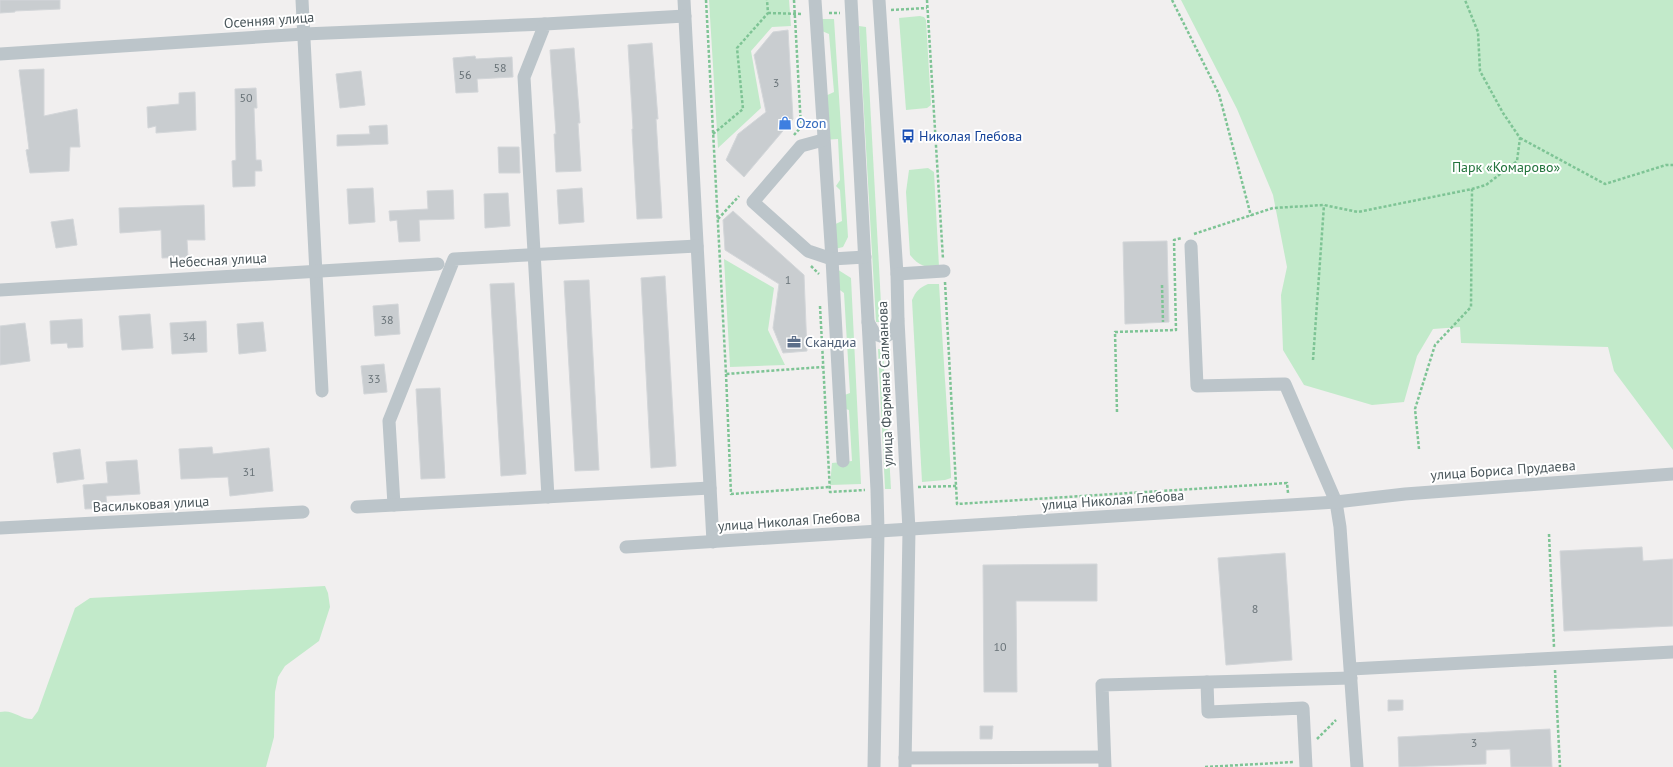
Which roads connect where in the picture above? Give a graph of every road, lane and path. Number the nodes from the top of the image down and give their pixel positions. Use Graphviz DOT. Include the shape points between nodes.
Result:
graph roads {
  1 [pos="302,0"];
  2 [pos="684,0"];
  3 [pos="706,0"];
  4 [pos="767,0"];
  5 [pos="815,0"];
  6 [pos="851,0"];
  7 [pos="879,0"];
  8 [pos="927,0"];
  9 [pos="1172,0"];
  10 [pos="1465,0"];
  11 [pos="927,8"];
  12 [pos="890,10"];
  13 [pos="768,13"];
  14 [pos="805,14"];
  15 [pos="685,16"];
  16 [pos="543,24"];
  17 [pos="304,34"];
  18 [pos="0,54"];
  19 [pos="713,134"];
  20 [pos="1520,138"];
  21 [pos="823,140"];
  22 [pos="1673,165"];
  23 [pos="1472,189"];
  24 [pos="739,196"];
  25 [pos="1324,205"];
  26 [pos="1251,216"];
  27 [pos="718,219"];
  28 [pos="697,246"];
  29 [pos="1191,246"];
  30 [pos="535,255"];
  31 [pos="866,257"];
  32 [pos="832,260"];
  33 [pos="438,264"];
  34 [pos="316,271"];
  35 [pos="944,271"];
  36 [pos="819,274"];
  37 [pos="897,274"];
  38 [pos="819,281"];
  39 [pos="1162,285"];
  40 [pos="0,290"];
  41 [pos="820,301"];
  42 [pos="898,320"];
  43 [pos="868,322"];
  44 [pos="1164,322"];
  45 [pos="1313,360"];
  46 [pos="822,367"];
  47 [pos="726,374"];
  48 [pos="322,391"];
  49 [pos="1117,412"];
  50 [pos="1419,449"];
  51 [pos="842,461"];
  52 [pos="1673,474"];
  53 [pos="956,486"];
  54 [pos="830,487"];
  55 [pos="710,488"];
  56 [pos="912,488"];
  57 [pos="862,490"];
  58 [pos="1295,492"];
  59 [pos="548,497"];
  60 [pos="1336,502"];
  61 [pos="394,505"];
  62 [pos="357,507"];
  63 [pos="303,512"];
  64 [pos="0,528"];
  65 [pos="909,530"];
  66 [pos="878,531"];
  67 [pos="712,542"];
  68 [pos="626,547"];
  69 [pos="1673,652"];
  70 [pos="1351,673"];
  71 [pos="1207,682"];
  72 [pos="1336,720"];
  73 [pos="1305,751"];
  74 [pos="905,762"];
  75 [pos="1104,762"];
  76 [pos="1244,766"];
  77 [pos="874,767"];
  78 [pos="1205,767"];
  79 [pos="1306,767"];
  80 [pos="1357,767"];
  1 -- 17 [label="street"];
  2 -- 15 [label="street"];
  3 -- 19 [label="path"];
  4 -- 13 [label="path"];
  5 -- 21 [label="street"];
  6 -- 31 [label="street, улица Фармана Салманова"];
  7 -- 37 [label="street, улица Фармана Салманова"];
  8 -- 11 [label="path"];
  9 -- 26 [label="path" via="1219,94"];
  10 -- 20 [label="path" via="1478,32 1480,71"];
  11 -- 12 [label="path"];
  11 -- 35 [label="path"];
  13 -- 14 [label="path"];
  13 -- 19 [label="path" via="738,48 743,109"];
  15 -- 16 [label="street, Осенняя улица"];
  15 -- 28 [label="street"];
  16 -- 17 [label="street, Осенняя улица"];
  16 -- 30 [label="street" via="524,77"];
  17 -- 18 [label="street, Осенняя улица"];
  17 -- 34 [label="street"];
  19 -- 27 [label="path"];
  20 -- 22 [label="path" via="1605,184"];
  20 -- 23 [label="path" via="1517,161 1486,185"];
  21 -- 32 [label="street"];
  21 -- 32 [label="street" via="801,146 753,202 808,251"];
  23 -- 25 [label="path" via="1358,212"];
  23 -- 50 [label="path" via="1470,306 1435,345 1415,409"];
  24 -- 27 [label="path"];
  25 -- 26 [label="path" via="1273,208"];
  25 -- 45 [label="path"];
  26 -- 49 [label="path" via="1174,240 1176,330 1115,332"];
  27 -- 47 [label="path"];
  28 -- 30 [label="street"];
  28 -- 55 [label="street"];
  29 -- 60 [label="street" via="1197,386 1285,384"];
  30 -- 59 [label="street"];
  30 -- 61 [label="street" via="454,259 389,421"];
  31 -- 32 [label="street"];
  31 -- 43 [label="street, улица Фармана Салманова"];
  32 -- 51 [label="street"];
  33 -- 34 [label="street, Небесная улица"];
  34 -- 40 [label="street, Небесная улица"];
  34 -- 48 [label="street"];
  35 -- 37 [label="street"];
  35 -- 53 [label="path"];
  36 -- 38 [label="path"];
  37 -- 42 [label="street, улица Фармана Салманова"];
  39 -- 44 [label="path"];
  41 -- 46 [label="path"];
  42 -- 43 [label="street" via="894,332 884,337 875,334"];
  42 -- 65 [label="street, улица Фармана Салманова"];
  43 -- 66 [label="street, улица Фармана Салманова"];
  46 -- 47 [label="path"];
  46 -- 54 [label="path"];
  47 -- 54 [label="path" via="731,494"];
  52 -- 60 [label="street, улица Бориса Прудаева" via="1404,494"];
  53 -- 56 [label="path"];
  53 -- 58 [label="path" via="957,504 1287,483 1288,493"];
  54 -- 57 [label="path" via="830,492"];
  55 -- 59 [label="street"];
  55 -- 67 [label="street"];
  59 -- 61 [label="street"];
  60 -- 65 [label="street, улица Николая Глебова"];
  60 -- 70 [label="street"];
  61 -- 62 [label="street"];
  63 -- 64 [label="street, Васильковая улица"];
  65 -- 66 [label="street, улица Николая Глебова"];
  65 -- 74 [label="street, улица Фармана Салманова"];
  66 -- 67 [label="street, улица Николая Глебова"];
  66 -- 77 [label="street, улица Фармана Салманова"];
  67 -- 68 [label="street, улица Николая Глебова"];
  69 -- 70 [label="street"];
  70 -- 71 [label="street"];
  70 -- 80 [label="street"];
  71 -- 73 [label="street" via="1208,712 1303,708"];
  71 -- 75 [label="street" via="1102,685"];
  72 -- 73 [label="path"];
  73 -- 76 [label="path" via="1293,763"];
  73 -- 79 [label="street"];
  74 -- 75 [label="street"];
  76 -- 78 [label="path"];
}
